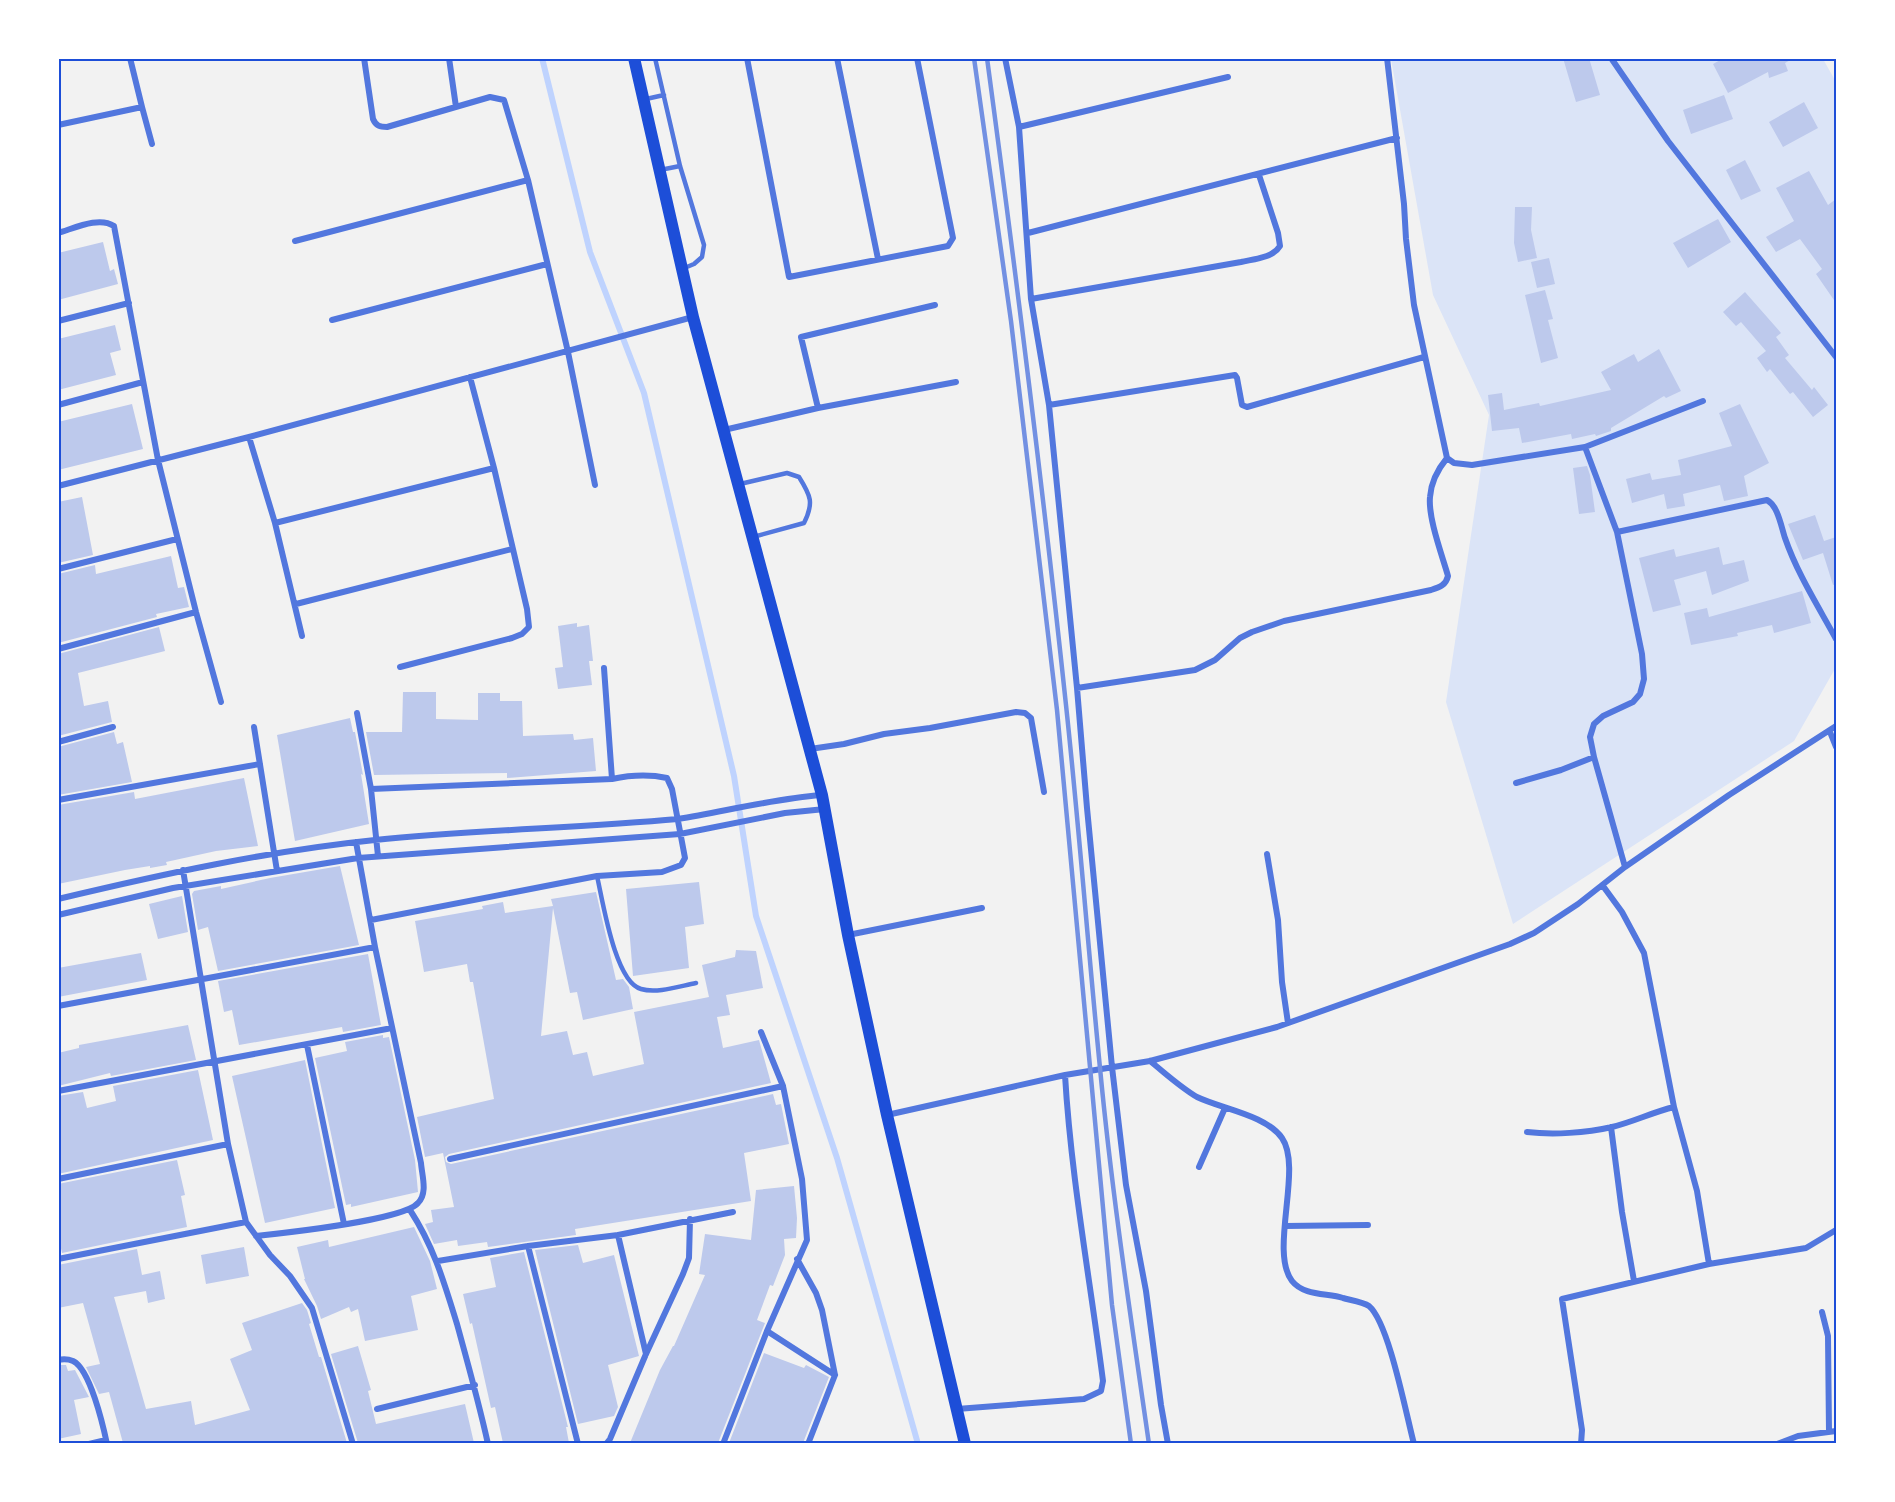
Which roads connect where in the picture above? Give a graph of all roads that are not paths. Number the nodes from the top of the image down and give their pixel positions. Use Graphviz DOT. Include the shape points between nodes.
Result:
graph roads {
  1 [pos="130,58"];
  2 [pos="364,58"];
  3 [pos="450,58"];
  4 [pos="634,58"];
  5 [pos="655,58"];
  6 [pos="747,58"];
  7 [pos="837,58"];
  8 [pos="917,58"];
  9 [pos="1387,58"];
  10 [pos="1611,58"];
  11 [pos="1006,59"];
  12 [pos="1228,77"];
  13 [pos="664,94"];
  14 [pos="644,99"];
  15 [pos="142,107"];
  16 [pos="456,107"];
  17 [pos="58,125"];
  18 [pos="1019,127"];
  19 [pos="1397,138"];
  20 [pos="152,144"];
  21 [pos="680,166"];
  22 [pos="660,170"];
  23 [pos="1259,175"];
  24 [pos="528,180"];
  25 [pos="58,233"];
  26 [pos="1028,233"];
  27 [pos="295,241"];
  28 [pos="878,259"];
  29 [pos="547,264"];
  30 [pos="682,269"];
  31 [pos="1031,299"];
  32 [pos="129,303"];
  33 [pos="935,305"];
  34 [pos="693,317"];
  35 [pos="332,320"];
  36 [pos="58,321"];
  37 [pos="568,352"];
  38 [pos="1424,357"];
  39 [pos="1836,357"];
  40 [pos="470,377"];
  41 [pos="143,382"];
  42 [pos="956,382"];
  43 [pos="1703,401"];
  44 [pos="58,405"];
  45 [pos="1049,405"];
  46 [pos="818,408"];
  47 [pos="724,430"];
  48 [pos="249,437"];
  49 [pos="1585,447"];
  50 [pos="1447,458"];
  51 [pos="158,460"];
  52 [pos="495,468"];
  53 [pos="738,484"];
  54 [pos="595,485"];
  55 [pos="58,486"];
  56 [pos="274,523"];
  57 [pos="1617,532"];
  58 [pos="753,537"];
  59 [pos="177,538"];
  60 [pos="512,549"];
  61 [pos="58,569"];
  62 [pos="296,604"];
  63 [pos="196,612"];
  64 [pos="302,636"];
  65 [pos="1836,639"];
  66 [pos="58,648"];
  67 [pos="400,667"];
  68 [pos="603,668"];
  69 [pos="1077,688"];
  70 [pos="221,702"];
  71 [pos="357,713"];
  72 [pos="1836,726"];
  73 [pos="113,727"];
  74 [pos="254,727"];
  75 [pos="1830,732"];
  76 [pos="58,742"];
  77 [pos="1836,747"];
  78 [pos="810,750"];
  79 [pos="1594,757"];
  80 [pos="260,764"];
  81 [pos="612,779"];
  82 [pos="1516,783"];
  83 [pos="371,789"];
  84 [pos="1044,792"];
  85 [pos="822,795"];
  86 [pos="58,800"];
  87 [pos="825,809"];
  88 [pos="678,819"];
  89 [pos="611,825"];
  90 [pos="680,834"];
  91 [pos="377,840"];
  92 [pos="612,840"];
  93 [pos="356,843"];
  94 [pos="275,853"];
  95 [pos="1267,854"];
  96 [pos="378,856"];
  97 [pos="358,858"];
  98 [pos="1625,867"];
  99 [pos="183,870"];
  100 [pos="278,871"];
  101 [pos="597,876"];
  102 [pos="1603,885"];
  103 [pos="186,886"];
  104 [pos="58,899"];
  105 [pos="982,908"];
  106 [pos="58,915"];
  107 [pos="371,920"];
  108 [pos="848,935"];
  109 [pos="375,947"];
  110 [pos="201,980"];
  111 [pos="696,983"];
  112 [pos="58,1006"];
  113 [pos="1288,1023"];
  114 [pos="392,1028"];
  115 [pos="761,1032"];
  116 [pos="307,1045"];
  117 [pos="1150,1061"];
  118 [pos="216,1062"];
  119 [pos="1112,1067"];
  120 [pos="1065,1075"];
  121 [pos="783,1086"];
  122 [pos="58,1091"];
  123 [pos="1674,1107"];
  124 [pos="1225,1108"];
  125 [pos="887,1115"];
  126 [pos="1611,1127"];
  127 [pos="1527,1132"];
  128 [pos="228,1144"];
  129 [pos="450,1159"];
  130 [pos="1199,1167"];
  131 [pos="58,1179"];
  132 [pos="410,1210"];
  133 [pos="733,1212"];
  134 [pos="690,1219"];
  135 [pos="246,1222"];
  136 [pos="345,1224"];
  137 [pos="1368,1225"];
  138 [pos="1285,1226"];
  139 [pos="1836,1230"];
  140 [pos="618,1234"];
  141 [pos="256,1236"];
  142 [pos="528,1246"];
  143 [pos="58,1258"];
  144 [pos="797,1259"];
  145 [pos="438,1261"];
  146 [pos="1709,1264"];
  147 [pos="1634,1281"];
  148 [pos="1822,1312"];
  149 [pos="767,1331"];
  150 [pos="646,1354"];
  151 [pos="58,1359"];
  152 [pos="835,1375"];
  153 [pos="475,1386"];
  154 [pos="377,1409"];
  155 [pos="957,1410"];
  156 [pos="1833,1431"];
  157 [pos="106,1442"];
  158 [pos="89,1443"];
  159 [pos="353,1443"];
  160 [pos="488,1443"];
  161 [pos="578,1443"];
  162 [pos="606,1443"];
  163 [pos="723,1443"];
  164 [pos="808,1443"];
  165 [pos="965,1443"];
  166 [pos="1168,1443"];
  167 [pos="1414,1443"];
  168 [pos="1581,1443"];
  169 [pos="1777,1443"];
  1 -- 15 [label="street"];
  2 -- 16 [label="street" via="373,119 380,127"];
  3 -- 16 [label="street"];
  4 -- 14 [label="main road"];
  5 -- 13 [label="lane"];
  6 -- 28 [label="street" via="789,277"];
  7 -- 28 [label="street"];
  8 -- 28 [label="street" via="952,240 948,246"];
  9 -- 19 [label="street"];
  10 -- 39 [label="street" via="1668,141"];
  11 -- 18 [label="street"];
  12 -- 18 [label="street"];
  13 -- 14 [label="lane"];
  13 -- 21 [label="lane"];
  14 -- 22 [label="main road"];
  15 -- 17 [label="street"];
  15 -- 20 [label="street"];
  16 -- 24 [label="street" via="490,97 504,100"];
  18 -- 26 [label="street"];
  19 -- 23 [label="street"];
  19 -- 38 [label="street" via="1414,305"];
  21 -- 22 [label="lane"];
  21 -- 30 [label="lane" via="704,245 702,257"];
  22 -- 30 [label="main road"];
  23 -- 26 [label="street"];
  23 -- 31 [label="street" via="1278,233 1280,246 1276,251 1241,262"];
  24 -- 27 [label="street"];
  24 -- 29 [label="street"];
  25 -- 32 [label="street" via="101,221 114,226"];
  26 -- 31 [label="street"];
  29 -- 35 [label="street"];
  29 -- 37 [label="street"];
  30 -- 34 [label="main road"];
  31 -- 45 [label="street"];
  32 -- 36 [label="street"];
  32 -- 41 [label="street"];
  33 -- 46 [label="street" via="801,337"];
  34 -- 37 [label="street"];
  34 -- 47 [label="main road"];
  37 -- 40 [label="street"];
  37 -- 54 [label="street"];
  38 -- 45 [label="street" via="1247,407 1242,405 1235,375"];
  38 -- 50 [label="street"];
  40 -- 48 [label="street"];
  40 -- 52 [label="street"];
  41 -- 44 [label="street"];
  41 -- 51 [label="street"];
  42 -- 46 [label="street"];
  43 -- 49 [label="street"];
  45 -- 69 [label="street"];
  46 -- 47 [label="street"];
  47 -- 53 [label="main road"];
  48 -- 51 [label="street"];
  48 -- 56 [label="street"];
  49 -- 50 [label="street" via="1472,465"];
  49 -- 57 [label="street"];
  50 -- 69 [label="street" via="1436,475 1430,497 1448,576 1443,585 1284,621 1240,638 1215,660 1195,670"];
  51 -- 55 [label="street"];
  51 -- 59 [label="street"];
  52 -- 56 [label="street"];
  52 -- 60 [label="street"];
  53 -- 58 [label="main road"];
  53 -- 58 [label="lane" via="787,473 800,477 808,492 811,508 804,523"];
  56 -- 62 [label="street"];
  57 -- 65 [label="street" via="1767,500 1775,509 1788,547"];
  57 -- 79 [label="street" via="1644,679 1633,702 1594,724 1590,737"];
  58 -- 78 [label="main road"];
  59 -- 61 [label="street"];
  59 -- 63 [label="street"];
  60 -- 62 [label="street"];
  60 -- 67 [label="street" via="529,627 522,634"];
  62 -- 64 [label="street"];
  63 -- 66 [label="street"];
  63 -- 70 [label="street"];
  68 -- 81 [label="street"];
  69 -- 119 [label="street"];
  71 -- 83 [label="street"];
  72 -- 75 [label="street"];
  73 -- 76 [label="street"];
  74 -- 80 [label="street"];
  75 -- 77 [label="street"];
  75 -- 98 [label="street" via="1728,795"];
  78 -- 84 [label="street" via="884,734 1025,713 1031,718"];
  78 -- 85 [label="main road"];
  79 -- 82 [label="street"];
  79 -- 98 [label="street"];
  80 -- 86 [label="street"];
  80 -- 94 [label="street"];
  81 -- 83 [label="street"];
  81 -- 88 [label="street" via="631,775 667,778"];
  83 -- 91 [label="street"];
  85 -- 87 [label="main road"];
  85 -- 88 [label="street" via="784,798"];
  87 -- 90 [label="street"];
  87 -- 108 [label="main road"];
  88 -- 89 [label="street"];
  88 -- 90 [label="street"];
  89 -- 91 [label="street"];
  89 -- 92 [label="street"];
  90 -- 92 [label="street"];
  90 -- 101 [label="street" via="685,858 681,865 662,872"];
  91 -- 93 [label="street"];
  91 -- 96 [label="street"];
  92 -- 96 [label="street"];
  93 -- 94 [label="street"];
  93 -- 97 [label="street"];
  94 -- 99 [label="street"];
  94 -- 100 [label="street"];
  95 -- 113 [label="street"];
  96 -- 97 [label="street"];
  97 -- 100 [label="street"];
  97 -- 107 [label="street"];
  98 -- 102 [label="street"];
  99 -- 103 [label="street"];
  99 -- 104 [label="street"];
  100 -- 103 [label="street"];
  101 -- 107 [label="street"];
  101 -- 111 [label="lane" via="623,972 634,987 655,990"];
  102 -- 113 [label="street" via="1555,920 1510,944"];
  102 -- 123 [label="street" via="1644,953"];
  103 -- 106 [label="street"];
  103 -- 110 [label="street"];
  105 -- 108 [label="street"];
  107 -- 109 [label="street"];
  108 -- 125 [label="main road"];
  109 -- 110 [label="street"];
  109 -- 114 [label="street"];
  110 -- 112 [label="street"];
  110 -- 118 [label="street"];
  113 -- 117 [label="street"];
  114 -- 116 [label="street"];
  114 -- 132 [label="street" via="424,1192"];
  115 -- 121 [label="street"];
  116 -- 118 [label="street"];
  116 -- 136 [label="street"];
  117 -- 119 [label="street"];
  117 -- 124 [label="street" via="1197,1096"];
  118 -- 122 [label="street"];
  118 -- 128 [label="street"];
  119 -- 120 [label="street"];
  119 -- 166 [label="street" via="1126,1185"];
  120 -- 125 [label="street"];
  120 -- 155 [label="street" via="1073,1165 1103,1381 1101,1390 1084,1399"];
  121 -- 129 [label="street"];
  121 -- 144 [label="street" via="802,1179 807,1240"];
  123 -- 126 [label="street"];
  123 -- 146 [label="street" via="1692,1166"];
  124 -- 130 [label="street"];
  124 -- 138 [label="street" via="1282,1136 1288,1148 1289,1167"];
  125 -- 155 [label="main road"];
  126 -- 127 [label="street" via="1550,1134"];
  126 -- 147 [label="street"];
  128 -- 131 [label="street"];
  128 -- 135 [label="street"];
  132 -- 136 [label="street"];
  132 -- 145 [label="street"];
  133 -- 134 [label="street"];
  134 -- 140 [label="street"];
  134 -- 150 [label="street" via="689,1258"];
  135 -- 141 [label="street"];
  135 -- 143 [label="street"];
  136 -- 141 [label="street"];
  137 -- 138 [label="street"];
  138 -- 167 [label="street" via="1285,1264 1292,1281 1316,1294 1367,1305 1378,1317 1391,1350"];
  139 -- 146 [label="street" via="1806,1248"];
  140 -- 142 [label="street"];
  140 -- 150 [label="street"];
  141 -- 159 [label="street" via="312,1308"];
  142 -- 145 [label="street"];
  142 -- 161 [label="street"];
  144 -- 149 [label="street"];
  144 -- 152 [label="street" via="822,1311"];
  145 -- 153 [label="street"];
  146 -- 147 [label="street"];
  147 -- 168 [label="street" via="1562,1299"];
  148 -- 156 [label="street" via="1828,1336"];
  149 -- 152 [label="street"];
  149 -- 163 [label="street"];
  150 -- 162 [label="street"];
  151 -- 157 [label="street" via="71,1360 82,1369 96,1401"];
  152 -- 164 [label="street"];
  153 -- 154 [label="street"];
  153 -- 160 [label="street"];
  155 -- 165 [label="main road"];
  156 -- 169 [label="street"];
  157 -- 158 [label="street"];
}
